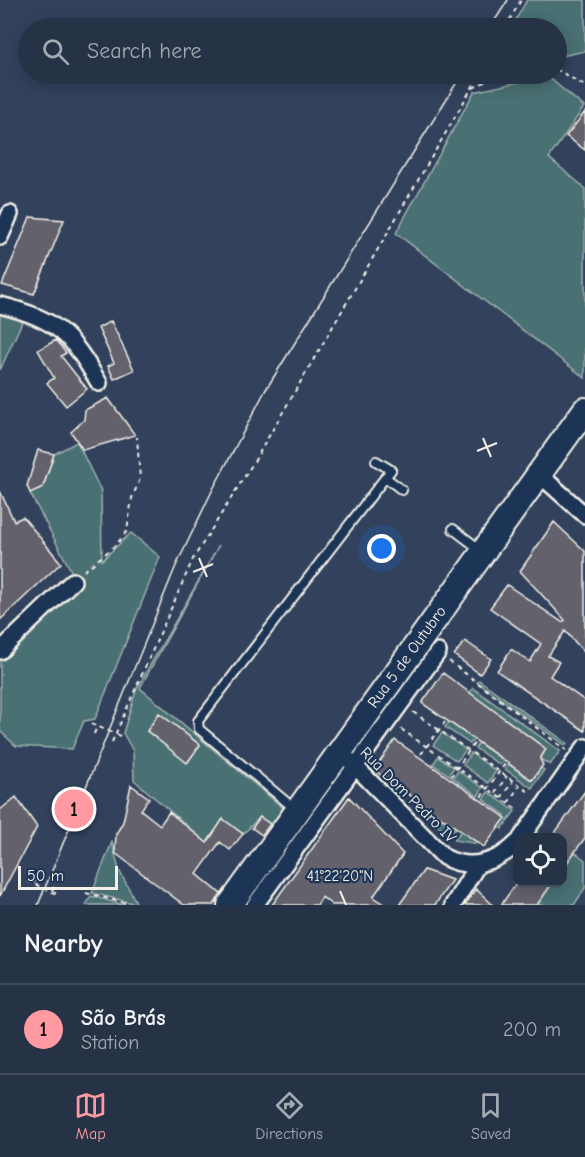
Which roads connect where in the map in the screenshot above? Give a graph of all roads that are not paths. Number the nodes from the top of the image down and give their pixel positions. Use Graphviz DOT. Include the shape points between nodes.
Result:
graph roads {
  1 [pos="10,214"];
  2 [pos="0,237"];
  3 [pos="0,305"];
  4 [pos="99,383"];
  5 [pos="585,410"];
  6 [pos="376,461"];
  7 [pos="539,474"];
  8 [pos="385,477"];
  9 [pos="402,490"];
  10 [pos="585,515"];
  11 [pos="453,529"];
  12 [pos="483,552"];
  13 [pos="73,581"];
  14 [pos="0,651"];
  15 [pos="443,656"];
  16 [pos="585,747"];
  17 [pos="347,759"];
  18 [pos="297,811"];
  19 [pos="524,833"];
  20 [pos="513,846"];
  21 [pos="478,864"];
  22 [pos="230,905"];
  23 [pos="255,905"];
  24 [pos="453,905"];
  1 -- 2 [label="street"];
  3 -- 4 [label="street" via="22,311 66,333 77,344"];
  5 -- 7 [label="main road, Rua 5 de Outubro"];
  6 -- 8 [label="lane" via="391,470"];
  7 -- 10 [label="street"];
  7 -- 12 [label="main road, Rua 5 de Outubro"];
  8 -- 9 [label="lane"];
  8 -- 18 [label="lane" via="198,721 199,729"];
  11 -- 12 [label="lane"];
  12 -- 17 [label="main road, Rua 5 de Outubro"];
  13 -- 14 [label="street"];
  15 -- 17 [label="street, Rua 5 de Outubro"];
  16 -- 19 [label="street"];
  17 -- 18 [label="main road, Rua 5 de Outubro"];
  17 -- 21 [label="street, Rua Dom Pedro IV" via="444,857 460,864"];
  17 -- 23 [label="street, Rua 5 de Outubro"];
  18 -- 22 [label="main road, Rua 5 de Outubro"];
  20 -- 21 [label="street" via="499,857"];
  21 -- 24 [label="street"];
}
